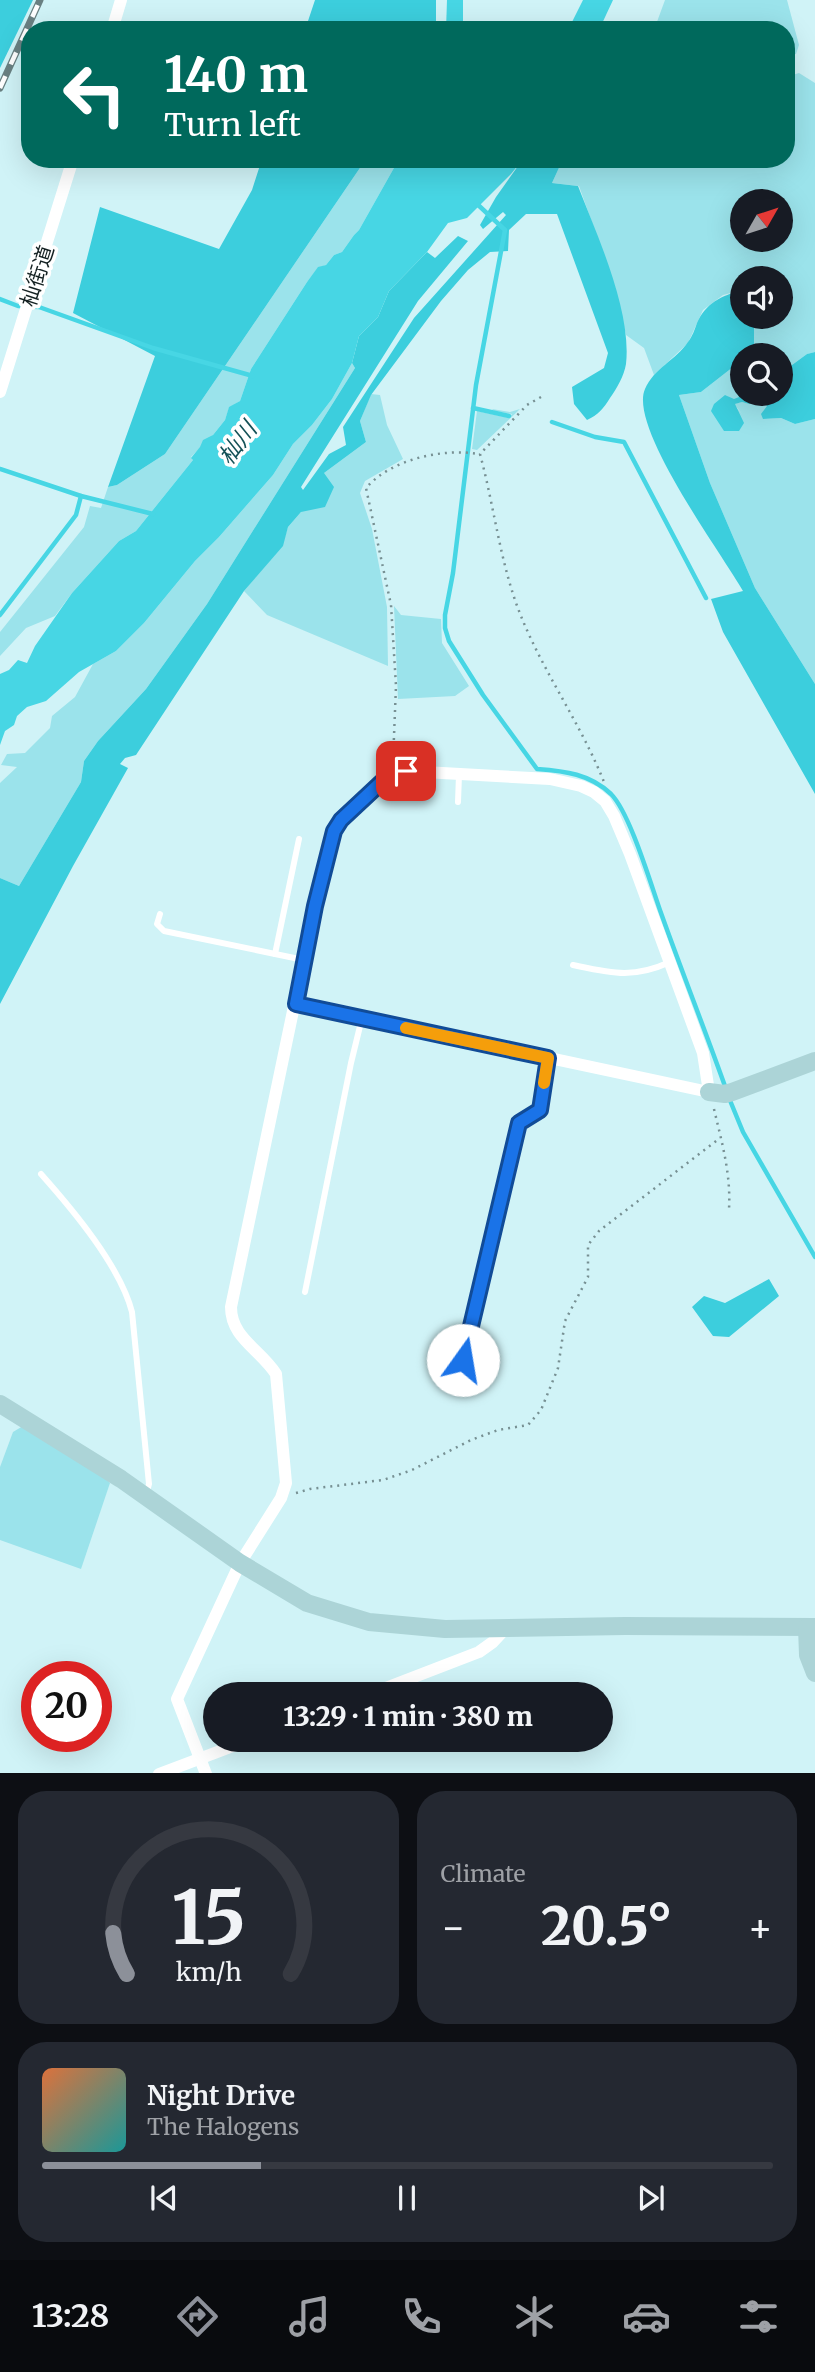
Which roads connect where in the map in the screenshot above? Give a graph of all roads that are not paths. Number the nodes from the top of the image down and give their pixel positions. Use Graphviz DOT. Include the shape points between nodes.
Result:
graph roads {
  1 [pos="121,0"];
  2 [pos="115,21"];
  3 [pos="70,168"];
  4 [pos="0,392"];
  5 [pos="459,773"];
  6 [pos="458,802"];
  7 [pos="299,839"];
  8 [pos="160,914"];
  9 [pos="275,954"];
  10 [pos="305,960"];
  11 [pos="670,962"];
  12 [pos="573,965"];
  13 [pos="296,1004"];
  14 [pos="362,1018"];
  15 [pos="548,1058"];
  16 [pos="815,1060"];
  17 [pos="722,1092"];
  18 [pos="41,1174"];
  19 [pos="305,1292"];
  20 [pos="463,1360"];
  21 [pos="0,1404"];
  22 [pos="146,1497"];
  23 [pos="240,1563"];
  24 [pos="811,1627"];
  25 [pos="506,1628"];
  26 [pos="815,1673"];
  27 [pos="401,1682"];
  28 [pos="216,1752"];
  29 [pos="200,1758"];
  30 [pos="159,1773"];
  31 [pos="206,1773"];
  1 -- 2 [label="street"];
  3 -- 4 [label="street, 杣街道"];
  5 -- 6 [label="lane"];
  5 -- 10 [label="street" via="406,771 386,778 341,820 334,831"];
  5 -- 11 [label="street" via="550,779 581,786 605,801"];
  7 -- 9 [label="lane"];
  8 -- 9 [label="lane" via="157,924 164,931"];
  9 -- 10 [label="lane"];
  10 -- 13 [label="street"];
  11 -- 12 [label="lane" via="649,971 618,974"];
  11 -- 17 [label="street"];
  13 -- 14 [label="street"];
  13 -- 23 [label="street" via="231,1307 233,1325 276,1374 286,1483 281,1499"];
  14 -- 15 [label="street"];
  14 -- 19 [label="lane"];
  15 -- 17 [label="street"];
  15 -- 20 [label="lane" via="540,1110 519,1123"];
  16 -- 17 [label="street"];
  18 -- 22 [label="lane" via="127,1292 146,1443"];
  21 -- 22 [label="street"];
  22 -- 23 [label="street"];
  23 -- 25 [label="street" via="307,1603 369,1622 445,1629"];
  23 -- 29 [label="street" via="177,1699"];
  24 -- 25 [label="street"];
  24 -- 26 [label="street" via="808,1655"];
  25 -- 27 [label="street" via="479,1652"];
  28 -- 29 [label="street"];
  29 -- 30 [label="street"];
  29 -- 31 [label="street"];
}
